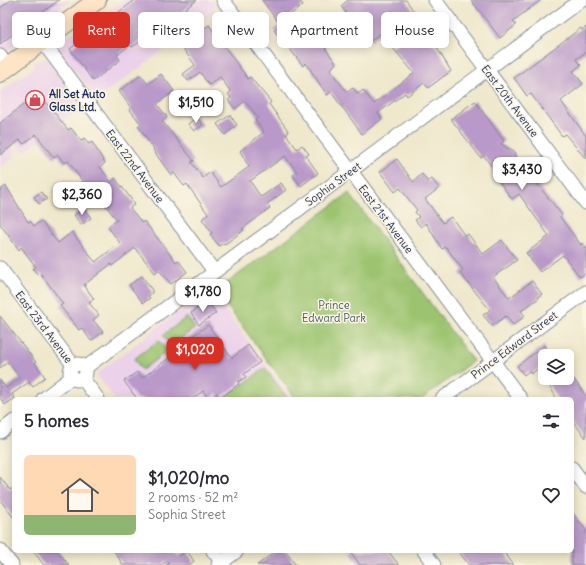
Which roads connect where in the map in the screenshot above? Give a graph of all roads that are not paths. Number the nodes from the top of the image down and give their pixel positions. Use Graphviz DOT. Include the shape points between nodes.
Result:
graph roads {
  1 [pos="97,0"];
  2 [pos="223,0"];
  3 [pos="435,0"];
  4 [pos="581,0"];
  5 [pos="65,24"];
  6 [pos="31,48"];
  7 [pos="47,48"];
  8 [pos="3,65"];
  9 [pos="487,70"];
  10 [pos="351,171"];
  11 [pos="586,203"];
  12 [pos="0,268"];
  13 [pos="214,271"];
  14 [pos="586,292"];
  15 [pos="493,361"];
  16 [pos="78,373"];
  17 [pos="46,397"];
  18 [pos="96,397"];
  19 [pos="445,397"];
  20 [pos="520,397"];
  21 [pos="12,423"];
  22 [pos="0,432"];
  23 [pos="574,471"];
  24 [pos="586,487"];
  25 [pos="0,550"];
  26 [pos="214,553"];
  27 [pos="235,553"];
  28 [pos="425,553"];
  29 [pos="221,564"];
  30 [pos="12,565"];
  31 [pos="434,565"];
  1 -- 5 [label="main road"];
  2 -- 10 [label="street, East 21st Avenue"];
  3 -- 9 [label="street, East 20th Avenue"];
  4 -- 9 [label="street, Sophia Street"];
  6 -- 8 [label="main road"];
  7 -- 13 [label="street, East 22nd Avenue"];
  9 -- 10 [label="street, Sophia Street"];
  9 -- 11 [label="street, East 20th Avenue"];
  10 -- 13 [label="street, Sophia Street"];
  10 -- 15 [label="street, East 21st Avenue"];
  12 -- 16 [label="street, East 23rd Avenue"];
  13 -- 16 [label="street, Sophia Street"];
  14 -- 15 [label="street, Prince Edward Street"];
  15 -- 19 [label="street, Prince Edward Street"];
  15 -- 20 [label="street, East 21st Avenue"];
  16 -- 17 [label="street, Sophia Street"];
  16 -- 18 [label="street, East 23rd Avenue"];
  21 -- 22 [label="street"];
  23 -- 24 [label="street"];
  25 -- 30 [label="street"];
  26 -- 29 [label="street"];
  27 -- 29 [label="street"];
  28 -- 31 [label="street"];
}
